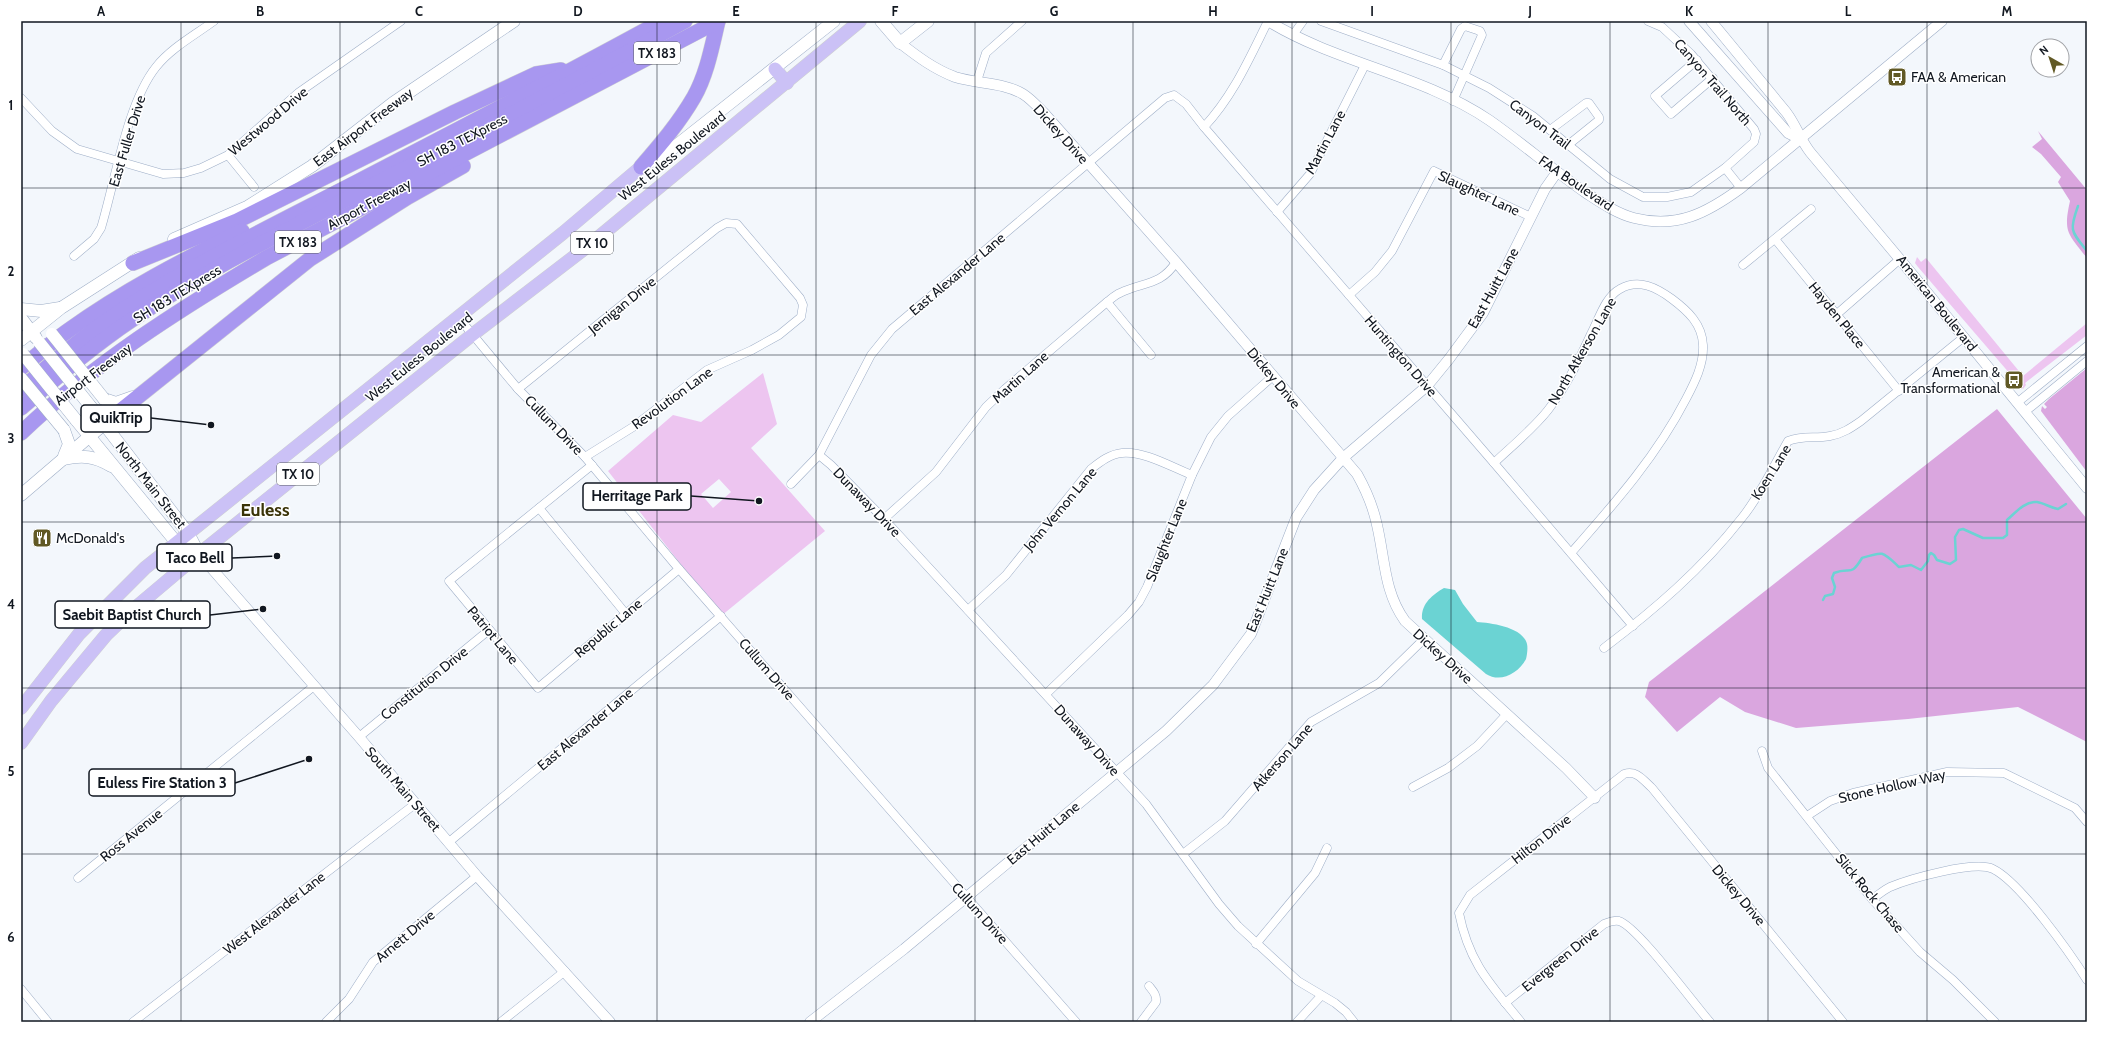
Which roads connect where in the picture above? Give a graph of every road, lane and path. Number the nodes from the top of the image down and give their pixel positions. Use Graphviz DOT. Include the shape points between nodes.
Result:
graph roads {
  1 [pos="214,21"];
  2 [pos="401,21"];
  3 [pos="514,21"];
  4 [pos="648,21"];
  5 [pos="662,21"];
  6 [pos="685,21"];
  7 [pos="718,21"];
  8 [pos="834,21"];
  9 [pos="860,21"];
  10 [pos="881,21"];
  11 [pos="928,21"];
  12 [pos="1022,21"];
  13 [pos="1268,21"];
  14 [pos="1303,21"];
  15 [pos="1321,21"];
  16 [pos="1648,21"];
  17 [pos="1689,21"];
  18 [pos="1711,21"];
  19 [pos="1942,21"];
  20 [pos="1293,35"];
  21 [pos="900,43"];
  22 [pos="1696,60"];
  23 [pos="1365,65"];
  24 [pos="1443,65"];
  25 [pos="775,69"];
  26 [pos="562,70"];
  27 [pos="1464,75"];
  28 [pos="1713,78"];
  29 [pos="977,81"];
  30 [pos="787,83"];
  31 [pos="597,86"];
  32 [pos="21,98"];
  33 [pos="1165,98"];
  34 [pos="1453,101"];
  35 [pos="1204,127"];
  36 [pos="1550,130"];
  37 [pos="1800,139"];
  38 [pos="1568,145"];
  39 [pos="228,155"];
  40 [pos="119,162"];
  41 [pos="1088,163"];
  42 [pos="641,167"];
  43 [pos="1725,168"];
  44 [pos="1556,172"];
  45 [pos="254,187"];
  46 [pos="1741,188"];
  47 [pos="1811,209"];
  48 [pos="1276,212"];
  49 [pos="1531,217"];
  50 [pos="726,223"];
  51 [pos="1775,240"];
  52 [pos="74,256"];
  53 [pos="1900,259"];
  54 [pos="133,262"];
  55 [pos="1176,262"];
  56 [pos="1742,265"];
  57 [pos="1348,295"];
  58 [pos="1107,302"];
  59 [pos="61,308"];
  60 [pos="21,309"];
  61 [pos="1837,314"];
  62 [pos="458,317"];
  63 [pos="21,318"];
  64 [pos="31,332"];
  65 [pos="472,335"];
  66 [pos="1964,337"];
  67 [pos="21,340"];
  68 [pos="2087,346"];
  69 [pos="1151,355"];
  70 [pos="22,358"];
  71 [pos="2087,361"];
  72 [pos="1272,377"];
  73 [pos="21,378"];
  74 [pos="1427,386"];
  75 [pos="21,389"];
  76 [pos="518,389"];
  77 [pos="1899,391"];
  78 [pos="142,394"];
  79 [pos="2018,402"];
  80 [pos="21,408"];
  81 [pos="2026,411"];
  82 [pos="104,424"];
  83 [pos="21,433"];
  84 [pos="89,436"];
  85 [pos="819,455"];
  86 [pos="585,457"];
  87 [pos="1343,458"];
  88 [pos="62,459"];
  89 [pos="1494,463"];
  90 [pos="592,465"];
  91 [pos="116,469"];
  92 [pos="1192,475"];
  93 [pos="791,484"];
  94 [pos="2087,488"];
  95 [pos="21,495"];
  96 [pos="539,508"];
  97 [pos="884,520"];
  98 [pos="188,533"];
  99 [pos="176,542"];
  100 [pos="1571,553"];
  101 [pos="199,554"];
  102 [pos="679,569"];
  103 [pos="968,610"];
  104 [pos="626,614"];
  105 [pos="721,616"];
  106 [pos="1632,626"];
  107 [pos="489,630"];
  108 [pos="1424,639"];
  109 [pos="1604,648"];
  110 [pos="43,680"];
  111 [pos="314,686"];
  112 [pos="538,688"];
  113 [pos="59,691"];
  114 [pos="1046,694"];
  115 [pos="21,708"];
  116 [pos="1507,714"];
  117 [pos="358,737"];
  118 [pos="21,742"];
  119 [pos="1762,751"];
  120 [pos="1116,772"];
  121 [pos="1630,772"];
  122 [pos="1413,787"];
  123 [pos="1595,798"];
  124 [pos="415,804"];
  125 [pos="1807,816"];
  126 [pos="2087,822"];
  127 [pos="449,842"];
  128 [pos="1326,848"];
  129 [pos="1183,854"];
  130 [pos="477,876"];
  131 [pos="78,878"];
  132 [pos="966,897"];
  133 [pos="1872,899"];
  134 [pos="1256,944"];
  135 [pos="565,971"];
  136 [pos="2087,980"];
  137 [pos="1149,986"];
  138 [pos="21,989"];
  139 [pos="1320,996"];
  140 [pos="1505,1003"];
  141 [pos="48,1022"];
  142 [pos="133,1022"];
  143 [pos="326,1022"];
  144 [pos="501,1022"];
  145 [pos="610,1022"];
  146 [pos="810,1022"];
  147 [pos="1076,1022"];
  148 [pos="1141,1022"];
  149 [pos="1297,1022"];
  150 [pos="1354,1022"];
  151 [pos="1520,1022"];
  152 [pos="1710,1022"];
  153 [pos="1843,1022"];
  154 [pos="1995,1022"];
  1 -- 40 [label="street, East Fuller Drive" via="156,66 133,114"];
  2 -- 39 [label="street, Westwood Drive" via="298,93"];
  3 -- 54 [label="main road, East Airport Freeway" via="393,103 312,166 247,207 148,251"];
  4 -- 26 [label="highway, TX 183"];
  5 -- 75 [label="highway, SH 183 TEXpress" via="179,277 124,309 81,339"];
  6 -- 80 [label="highway, SH 183 TEXpress" via="264,242 183,288 133,319 88,352"];
  7 -- 31 [label="highway, Airport Freeway / TX 183"];
  7 -- 42 [label="highway" via="695,95 677,124"];
  8 -- 25 [label="main road, West Euless Boulevard"];
  9 -- 30 [label="main road, West Euless Boulevard / TX 10"];
  10 -- 21 [label="main road, Dickey Drive"];
  11 -- 21 [label="main road"];
  12 -- 29 [label="street" via="986,52"];
  13 -- 20 [label="street, FAA Boulevard"];
  13 -- 35 [label="street" via="1231,94"];
  14 -- 20 [label="street"];
  15 -- 24 [label="street, Canyon Trail"];
  16 -- 22 [label="street, Canyon Trail North" via="1662,27"];
  17 -- 37 [label="street, American Boulevard" via="1788,133"];
  18 -- 37 [label="street, American Boulevard" via="1786,112 1796,126"];
  19 -- 37 [label="street, FAA Boulevard"];
  20 -- 23 [label="street, FAA Boulevard"];
  21 -- 29 [label="street, Dickey Drive" via="941,71"];
  22 -- 28 [label="street, Canyon Trail North"];
  22 -- 28 [label="street" via="1655,96 1671,114"];
  23 -- 34 [label="street, FAA Boulevard"];
  23 -- 48 [label="street, Martin Lane" via="1310,174"];
  24 -- 27 [label="street, Canyon Trail"];
  24 -- 27 [label="street" via="1461,29 1465,26 1480,31 1482,35"];
  25 -- 30 [label="main road"];
  25 -- 42 [label="main road, West Euless Boulevard" via="672,149"];
  26 -- 54 [label="highway" via="536,74 237,221"];
  26 -- 70 [label="highway, TX 183" via="299,204 198,252 104,306"];
  27 -- 34 [label="street"];
  27 -- 36 [label="street, Canyon Trail" via="1533,116"];
  28 -- 43 [label="street, Canyon Trail North" via="1754,128 1756,134 1754,142"];
  29 -- 41 [label="street, Dickey Drive" via="1024,94"];
  30 -- 65 [label="main road, West Euless Boulevard / TX 10" via="588,246"];
  31 -- 78 [label="highway" via="552,117 408,197 310,259"];
  31 -- 83 [label="highway, Airport Freeway / TX 183" via="319,230 226,282 125,349 46,410"];
  32 -- 40 [label="street, Westwood Drive" via="52,131 77,149"];
  33 -- 35 [label="street, Huntington Drive" via="1174,95 1179,98"];
  33 -- 41 [label="street, East Alexander Lane"];
  34 -- 44 [label="street, FAA Boulevard" via="1470,108 1489,121"];
  35 -- 48 [label="street, Huntington Drive"];
  36 -- 38 [label="street, Canyon Trail"];
  36 -- 38 [label="street" via="1589,103 1600,117"];
  37 -- 46 [label="street, FAA Boulevard"];
  37 -- 53 [label="street, American Boulevard"];
  38 -- 43 [label="street, Canyon Trail" via="1610,179 1643,197 1666,197 1691,192"];
  39 -- 40 [label="street, Westwood Drive" via="201,168 163,174"];
  39 -- 45 [label="street"];
  40 -- 52 [label="street, East Fuller Drive" via="101,228 94,239"];
  41 -- 55 [label="street, Dickey Drive"];
  41 -- 85 [label="street, East Alexander Lane" via="892,329 868,360"];
  42 -- 62 [label="main road, West Euless Boulevard / TX 10"];
  43 -- 46 [label="street"];
  44 -- 46 [label="street, FAA Boulevard" via="1602,203 1633,218 1656,222 1691,217 1714,207"];
  44 -- 49 [label="street, East Huitt Lane"];
  47 -- 51 [label="street"];
  48 -- 57 [label="street, Huntington Drive"];
  49 -- 57 [label="street, Slaughter Lane" via="1434,170 1392,251 1375,272"];
  49 -- 74 [label="street, East Huitt Lane" via="1483,313"];
  50 -- 76 [label="street, Jernigan Drive"];
  50 -- 86 [label="street, Revolution Lane" via="737,224 800,298 803,305 801,317 772,339 707,370 633,427"];
  51 -- 56 [label="street"];
  51 -- 61 [label="street, Hayden Place"];
  53 -- 61 [label="street"];
  53 -- 66 [label="street, American Boulevard"];
  54 -- 59 [label="main road, East Airport Freeway"];
  55 -- 58 [label="street, Martin Lane" via="1164,276 1150,284 1120,293"];
  55 -- 72 [label="street, Dickey Drive"];
  57 -- 74 [label="street, Huntington Drive"];
  58 -- 69 [label="street"];
  58 -- 97 [label="street, Martin Lane" via="1004,389 986,407 936,472"];
  59 -- 60 [label="main road" via="41,311"];
  59 -- 64 [label="main road, East Airport Freeway"];
  59 -- 78 [label="main road, bridge" via="51,326 52,334 104,399 116,403"];
  61 -- 77 [label="street, Hayden Place"];
  62 -- 65 [label="street, Cullum Drive"];
  62 -- 98 [label="main road, West Euless Boulevard / TX 10"];
  63 -- 64 [label="main road, North Main Street"];
  64 -- 67 [label="main road, East Airport Freeway"];
  64 -- 82 [label="main road, North Main Street, bridge"];
  65 -- 76 [label="street, Cullum Drive"];
  65 -- 101 [label="main road, West Euless Boulevard / TX 10"];
  66 -- 77 [label="street, Koen Lane"];
  66 -- 79 [label="street, American Boulevard"];
  68 -- 79 [label="street"];
  70 -- 84 [label="main road, North Main Street, bridge"];
  71 -- 81 [label="street"];
  72 -- 87 [label="street, Dickey Drive"];
  72 -- 92 [label="street, Slaughter Lane" via="1220,425"];
  73 -- 88 [label="main road, bridge" via="64,430 69,444"];
  74 -- 87 [label="street, East Huitt Lane"];
  74 -- 89 [label="street, Huntington Drive"];
  76 -- 86 [label="street, Cullum Drive"];
  77 -- 106 [label="street, Koen Lane" via="1845,432 1788,441 1742,518 1699,569"];
  78 -- 82 [label="highway"];
  79 -- 81 [label="street, American Boulevard"];
  81 -- 94 [label="street, American Boulevard"];
  82 -- 84 [label="main road"];
  82 -- 98 [label="main road, North Main Street"];
  84 -- 88 [label="main road"];
  84 -- 91 [label="main road, North Main Street"];
  85 -- 93 [label="street, East Alexander Lane"];
  85 -- 97 [label="street, Dunaway Drive"];
  86 -- 90 [label="street, Cullum Drive"];
  87 -- 108 [label="street, Dickey Drive" via="1357,474 1368,493 1378,525 1391,596 1405,621"];
  87 -- 120 [label="street, East Huitt Lane" via="1314,490 1296,518 1251,634 1238,652 1201,699"];
  88 -- 91 [label="main road" via="79,456 94,458"];
  88 -- 95 [label="main road"];
  89 -- 100 [label="street, Huntington Drive"];
  89 -- 100 [label="street, North Atkerson Lane" via="1555,400 1577,365 1603,309 1616,292 1632,284 1644,283 1666,295 1693,317 1703,343 1703,360 1695,381 1644,468"];
  90 -- 96 [label="street"];
  90 -- 102 [label="street, Cullum Drive"];
  91 -- 99 [label="main road, North Main Street"];
  92 -- 103 [label="street, John Vernon Lane" via="1130,454 1121,453 1100,462 1091,469 1006,575"];
  92 -- 114 [label="street, Slaughter Lane" via="1139,602"];
  96 -- 104 [label="street"];
  96 -- 107 [label="street, Patriot Lane" via="449,581"];
  97 -- 103 [label="street, Dunaway Drive"];
  98 -- 99 [label="main road, West Euless Boulevard / TX 10"];
  98 -- 101 [label="main road, North Main Street"];
  99 -- 101 [label="main road, North Main Street"];
  99 -- 110 [label="main road, West Euless Boulevard / TX 10" via="116,595 79,634"];
  100 -- 106 [label="street, Huntington Drive"];
  101 -- 111 [label="street, South Main Street"];
  101 -- 113 [label="main road, West Euless Boulevard / TX 10" via="129,612"];
  102 -- 104 [label="street, Republic Lane"];
  102 -- 105 [label="street, Cullum Drive"];
  103 -- 114 [label="street, Dunaway Drive"];
  104 -- 112 [label="street, Republic Lane"];
  105 -- 127 [label="street, East Alexander Lane"];
  105 -- 132 [label="street, Cullum Drive"];
  106 -- 109 [label="street, Koen Lane"];
  107 -- 112 [label="street, Patriot Lane"];
  107 -- 117 [label="street, Constitution Drive"];
  108 -- 116 [label="street, Dickey Drive"];
  108 -- 129 [label="street, Atkerson Lane" via="1379,683 1311,722 1225,821"];
  110 -- 113 [label="main road"];
  110 -- 115 [label="main road, West Euless Boulevard / TX 10"];
  111 -- 117 [label="street, South Main Street"];
  111 -- 131 [label="street, Ross Avenue"];
  113 -- 118 [label="main road, West Euless Boulevard / TX 10"];
  114 -- 120 [label="street, Dunaway Drive"];
  116 -- 122 [label="street" via="1478,746 1448,768"];
  116 -- 123 [label="street, Dickey Drive"];
  117 -- 124 [label="street, South Main Street"];
  119 -- 125 [label="street, Slick Rock Chase" via="1768,768"];
  120 -- 129 [label="street, Dunaway Drive" via="1146,804"];
  120 -- 132 [label="street, East Huitt Lane"];
  121 -- 123 [label="street, Hilton Drive"];
  121 -- 153 [label="street, Dickey Drive" via="1639,776 1652,788"];
  123 -- 140 [label="street, Hilton Drive" via="1470,895 1459,913 1463,934 1475,963"];
  124 -- 127 [label="street, South Main Street"];
  124 -- 142 [label="street, West Alexander Lane"];
  125 -- 126 [label="street, Stone Hollow Way" via="1830,801 1853,793 1948,772 2004,773 2075,808"];
  125 -- 133 [label="street, Slick Rock Chase"];
  127 -- 130 [label="street, South Main Street"];
  128 -- 134 [label="street" via="1315,873"];
  129 -- 134 [label="street, Dunaway Drive" via="1219,904"];
  130 -- 135 [label="street, South Main Street"];
  130 -- 143 [label="street, Arnett Drive" via="373,962 349,999"];
  132 -- 146 [label="street, East Huitt Lane"];
  132 -- 147 [label="street, Cullum Drive"];
  133 -- 136 [label="street" via="1890,887 1946,871 1972,866 1993,869 2021,892"];
  133 -- 154 [label="street, Slick Rock Chase" via="1920,952 1953,980"];
  134 -- 139 [label="street, Dunaway Drive" via="1298,981"];
  135 -- 144 [label="street"];
  135 -- 145 [label="street, South Main Street"];
  137 -- 148 [label="street" via="1157,998"];
  138 -- 141 [label="street"];
  139 -- 149 [label="street"];
  139 -- 150 [label="street, Dunaway Drive" via="1346,1012"];
  140 -- 151 [label="street"];
  140 -- 152 [label="street, Evergreen Drive" via="1604,924 1616,921 1625,925 1641,939"];
}
